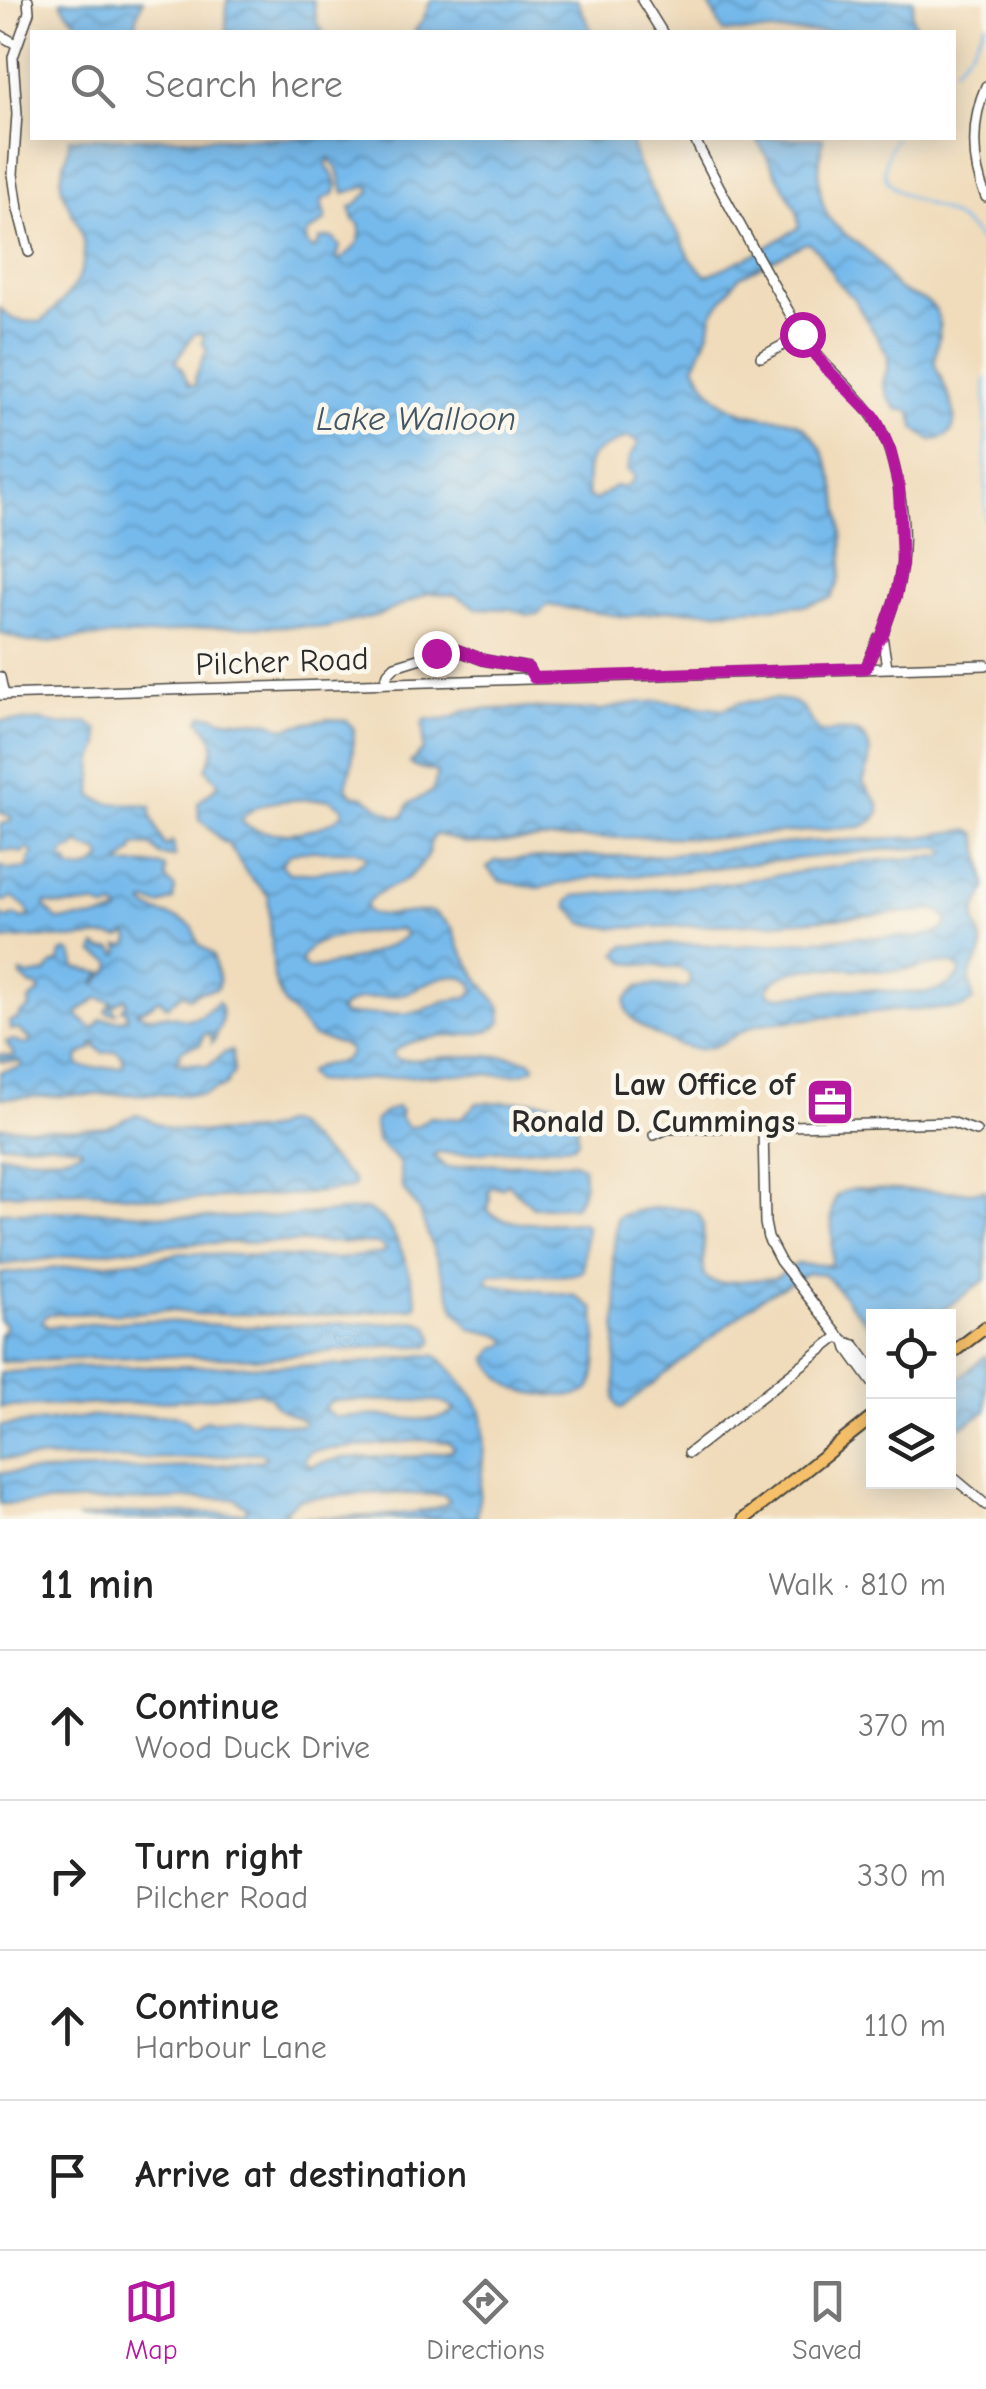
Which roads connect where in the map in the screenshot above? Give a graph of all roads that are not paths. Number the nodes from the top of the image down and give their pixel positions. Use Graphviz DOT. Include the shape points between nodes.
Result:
graph roads {
  1 [pos="28,0"];
  2 [pos="642,0"];
  3 [pos="661,30"];
  4 [pos="0,35"];
  5 [pos="16,44"];
  6 [pos="986,86"];
  7 [pos="695,140"];
  8 [pos="986,197"];
  9 [pos="28,252"];
  10 [pos="802,334"];
  11 [pos="760,356"];
  12 [pos="882,636"];
  13 [pos="986,665"];
  14 [pos="887,667"];
  15 [pos="866,668"];
  16 [pos="0,677"];
  17 [pos="534,678"];
  18 [pos="385,683"];
  19 [pos="2,695"];
  20 [pos="764,1126"];
  21 [pos="976,1131"];
  22 [pos="654,1135"];
  23 [pos="986,1327"];
  24 [pos="842,1339"];
  25 [pos="956,1350"];
  26 [pos="866,1361"];
  27 [pos="866,1374"];
  28 [pos="866,1422"];
  29 [pos="688,1454"];
  30 [pos="956,1480"];
  31 [pos="986,1504"];
  32 [pos="744,1519"];
  1 -- 5 [label="street"];
  2 -- 3 [label="street"];
  4 -- 5 [label="street"];
  5 -- 9 [label="street" via="13,174"];
  6 -- 8 [label="street" via="975,147"];
  7 -- 10 [label="street"];
  10 -- 11 [label="street"];
  10 -- 12 [label="street" via="874,416 890,450 902,564"];
  12 -- 14 [label="street"];
  12 -- 15 [label="street"];
  13 -- 14 [label="street, Pilcher Road"];
  14 -- 15 [label="street, Pilcher Road"];
  15 -- 17 [label="street, Pilcher Road"];
  16 -- 19 [label="street"];
  17 -- 18 [label="street, Pilcher Road"];
  17 -- 18 [label="street" via="528,668 457,650 395,666"];
  18 -- 19 [label="street, Pilcher Road"];
  20 -- 21 [label="street" via="952,1122"];
  20 -- 22 [label="street"];
  20 -- 24 [label="street" via="772,1247"];
  23 -- 25 [label="main road"];
  24 -- 26 [label="street"];
  24 -- 27 [label="street"];
  24 -- 29 [label="street"];
  28 -- 32 [label="main road"];
  30 -- 31 [label="street"];
}
